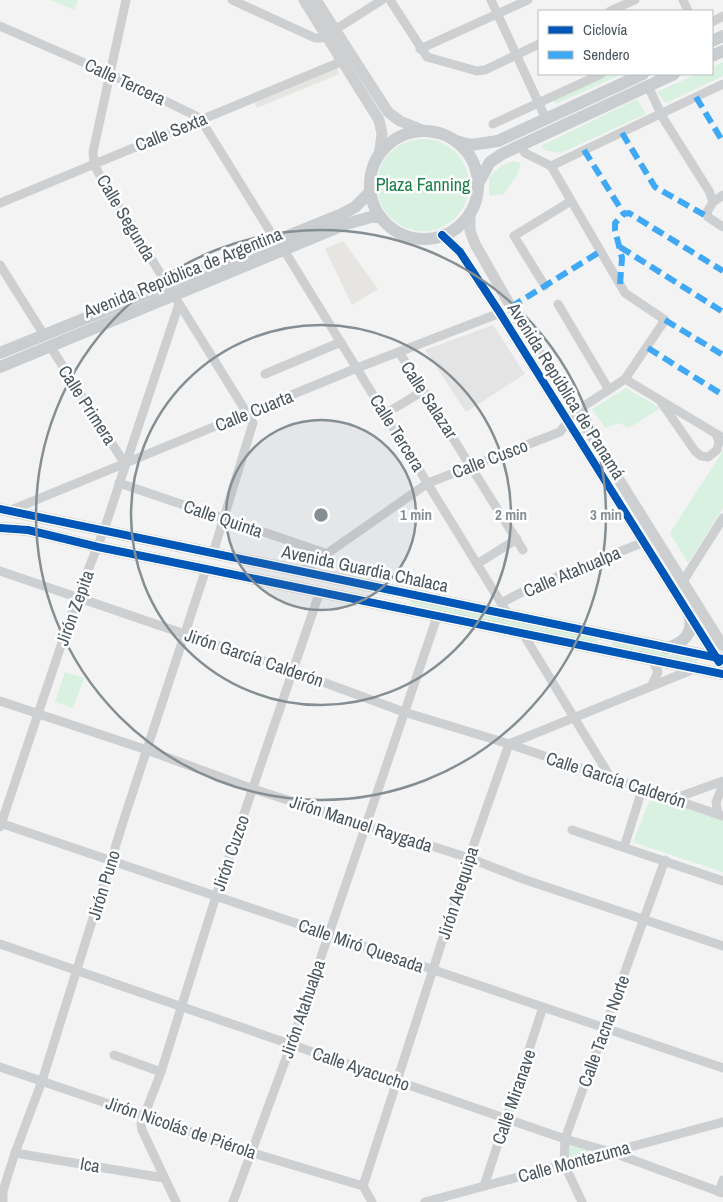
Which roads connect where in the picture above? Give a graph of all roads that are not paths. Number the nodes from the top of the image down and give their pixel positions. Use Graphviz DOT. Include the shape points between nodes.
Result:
graph roads {
  1 [pos="126,0"];
  2 [pos="232,0"];
  3 [pos="304,0"];
  4 [pos="316,0"];
  5 [pos="382,0"];
  6 [pos="390,0"];
  7 [pos="490,0"];
  8 [pos="528,0"];
  9 [pos="635,0"];
  10 [pos="612,10"];
  11 [pos="497,15"];
  12 [pos="0,26"];
  13 [pos="332,33"];
  14 [pos="538,44"];
  15 [pos="420,49"];
  16 [pos="516,55"];
  17 [pos="343,61"];
  18 [pos="110,74"];
  19 [pos="599,75"];
  20 [pos="641,75"];
  21 [pos="672,75"];
  22 [pos="723,84"];
  23 [pos="648,86"];
  24 [pos="538,104"];
  25 [pos="661,114"];
  26 [pos="546,119"];
  27 [pos="201,120"];
  28 [pos="493,124"];
  29 [pos="425,131"];
  30 [pos="456,141"];
  31 [pos="520,145"];
  32 [pos="379,155"];
  33 [pos="94,164"];
  34 [pos="551,166"];
  35 [pos="478,184"];
  36 [pos="370,192"];
  37 [pos="723,195"];
  38 [pos="571,201"];
  39 [pos="0,202"];
  40 [pos="713,202"];
  41 [pos="470,212"];
  42 [pos="381,217"];
  43 [pos="723,227"];
  44 [pos="442,235"];
  45 [pos="280,245"];
  46 [pos="0,266"];
  47 [pos="545,286"];
  48 [pos="173,295"];
  49 [pos="558,304"];
  50 [pos="500,314"];
  51 [pos="47,341"];
  52 [pos="341,342"];
  53 [pos="399,352"];
  54 [pos="0,353"];
  55 [pos="0,367"];
  56 [pos="357,368"];
  57 [pos="265,374"];
  58 [pos="624,379"];
  59 [pos="609,390"];
  60 [pos="423,391"];
  61 [pos="660,400"];
  62 [pos="575,412"];
  63 [pos="248,413"];
  64 [pos="385,414"];
  65 [pos="568,422"];
  66 [pos="720,436"];
  67 [pos="125,464"];
  68 [pos="472,466"];
  69 [pos="119,483"];
  70 [pos="428,483"];
  71 [pos="4,510"];
  72 [pos="723,518"];
  73 [pos="222,519"];
  74 [pos="0,528"];
  75 [pos="104,530"];
  76 [pos="517,540"];
  77 [pos="644,542"];
  78 [pos="98,546"];
  79 [pos="523,550"];
  80 [pos="213,552"];
  81 [pos="328,554"];
  82 [pos="266,564"];
  83 [pos="477,564"];
  84 [pos="206,569"];
  85 [pos="0,571"];
  86 [pos="302,571"];
  87 [pos="263,580"];
  88 [pos="682,582"];
  89 [pos="320,591"];
  90 [pos="407,592"];
  91 [pos="77,598"];
  92 [pos="501,603"];
  93 [pos="402,609"];
  94 [pos="689,614"];
  95 [pos="437,616"];
  96 [pos="509,616"];
  97 [pos="522,632"];
  98 [pos="187,634"];
  99 [pos="607,636"];
  100 [pos="723,646"];
  101 [pos="666,648"];
  102 [pos="604,649"];
  103 [pos="652,659"];
  104 [pos="721,662"];
  105 [pos="695,668"];
  106 [pos="293,671"];
  107 [pos="723,674"];
  108 [pos="652,685"];
  109 [pos="0,701"];
  110 [pos="404,712"];
  111 [pos="38,714"];
  112 [pos="574,717"];
  113 [pos="509,744"];
  114 [pos="146,750"];
  115 [pos="612,780"];
  116 [pos="723,783"];
  117 [pos="253,789"];
  118 [pos="642,790"];
  119 [pos="673,799"];
  120 [pos="721,815"];
  121 [pos="0,824"];
  122 [pos="365,826"];
  123 [pos="572,830"];
  124 [pos="624,847"];
  125 [pos="469,858"];
  126 [pos="112,860"];
  127 [pos="665,860"];
  128 [pos="723,881"];
  129 [pos="216,896"];
  130 [pos="644,920"];
  131 [pos="329,935"];
  132 [pos="0,944"];
  133 [pos="723,946"];
  134 [pos="76,970"];
  135 [pos="434,970"];
  136 [pos="544,1007"];
  137 [pos="181,1008"];
  138 [pos="605,1028"];
  139 [pos="292,1045"];
  140 [pos="114,1055"];
  141 [pos="0,1067"];
  142 [pos="723,1068"];
  143 [pos="161,1072"];
  144 [pos="42,1081"];
  145 [pos="397,1082"];
  146 [pos="144,1116"];
  147 [pos="506,1118"];
  148 [pos="723,1122"];
  149 [pos="565,1139"];
  150 [pos="253,1152"];
  151 [pos="611,1152"];
  152 [pos="15,1153"];
  153 [pos="564,1164"];
  154 [pos="164,1178"];
  155 [pos="723,1180"];
  156 [pos="363,1186"];
  157 [pos="484,1186"];
  158 [pos="2,1190"];
  159 [pos="721,1192"];
  160 [pos="2,1202"];
  161 [pos="176,1202"];
  162 [pos="233,1202"];
  163 [pos="372,1202"];
  164 [pos="425,1202"];
  165 [pos="582,1202"];
  1 -- 18 [label="street, Calle Segunda"];
  2 -- 13 [label="street" via="315,38"];
  3 -- 13 [label="main road"];
  4 -- 13 [label="main road"];
  5 -- 13 [label="street"];
  6 -- 15 [label="street"];
  7 -- 11 [label="street"];
  8 -- 11 [label="street"];
  9 -- 10 [label="street"];
  11 -- 15 [label="street"];
  11 -- 16 [label="street"];
  12 -- 18 [label="street, Calle Tercera"];
  13 -- 17 [label="main road"];
  13 -- 29 [label="main road" via="388,112 400,121"];
  14 -- 16 [label="street"];
  15 -- 16 [label="street" via="434,60 477,71 492,68"];
  16 -- 24 [label="street"];
  17 -- 27 [label="street, Calle Sexta"];
  17 -- 32 [label="main road" via="381,126"];
  18 -- 27 [label="street, Calle Tercera"];
  18 -- 33 [label="street, Calle Segunda"];
  19 -- 24 [label="street"];
  20 -- 26 [label="main road"];
  21 -- 23 [label="main road"];
  22 -- 25 [label="street"];
  23 -- 25 [label="street"];
  23 -- 31 [label="main road"];
  24 -- 26 [label="street"];
  24 -- 28 [label="street"];
  25 -- 34 [label="street"];
  25 -- 40 [label="street"];
  26 -- 30 [label="main road" via="498,141 471,146"];
  27 -- 33 [label="street, Calle Sexta"];
  27 -- 45 [label="street, Calle Tercera"];
  29 -- 30 [label="main road"];
  29 -- 32 [label="main road" via="399,137"];
  30 -- 35 [label="main road" via="472,160"];
  31 -- 34 [label="street" via="525,154"];
  31 -- 35 [label="main road" via="490,162"];
  32 -- 36 [label="main road" via="372,173"];
  33 -- 39 [label="street, Calle Sexta"];
  33 -- 48 [label="street, Calle Segunda"];
  34 -- 38 [label="street"];
  35 -- 41 [label="main road"];
  36 -- 42 [label="main road"];
  36 -- 45 [label="main road, Avenida República de Argentina" via="355,207"];
  37 -- 40 [label="street"];
  38 -- 47 [label="street" via="514,236"];
  38 -- 58 [label="street" via="625,293 665,320"];
  40 -- 43 [label="street" via="707,212 708,217"];
  41 -- 44 [label="main road" via="458,226"];
  41 -- 62 [label="main road, Avenida República de Panamá" via="470,231 475,244"];
  42 -- 44 [label="main road" via="390,227 408,236 429,238"];
  42 -- 45 [label="main road, Avenida República de Argentina" via="360,219"];
  44 -- 50 [label="main road, Avenida República de Panamá" via="460,252"];
  45 -- 48 [label="main road, Avenida República de Argentina"];
  45 -- 52 [label="street, Calle Tercera"];
  46 -- 51 [label="street, Calle Primera"];
  48 -- 51 [label="main road, Avenida República de Argentina"];
  48 -- 63 [label="street, Calle Segunda"];
  48 -- 67 [label="street, Jirón Zepita"];
  49 -- 59 [label="street"];
  50 -- 53 [label="street, Calle Cuarta"];
  50 -- 65 [label="main road, Avenida República de Panamá"];
  51 -- 54 [label="main road, Avenida República de Argentina"];
  51 -- 55 [label="main road, Avenida República de Argentina"];
  51 -- 67 [label="street, Calle Primera"];
  52 -- 56 [label="street, Calle Tercera"];
  52 -- 57 [label="street"];
  53 -- 56 [label="street, Calle Cuarta"];
  53 -- 60 [label="street, Calle Salazar"];
  56 -- 63 [label="street, Calle Cuarta"];
  56 -- 64 [label="street, Calle Tercera"];
  58 -- 59 [label="street"];
  58 -- 61 [label="street"];
  59 -- 62 [label="street"];
  60 -- 64 [label="street"];
  60 -- 68 [label="street, Calle Salazar"];
  61 -- 66 [label="street"];
  61 -- 66 [label="street" via="701,456 708,457 717,450"];
  62 -- 65 [label="street, Calle Cusco"];
  62 -- 88 [label="main road, Avenida República de Panamá"];
  63 -- 67 [label="street, Calle Cuarta"];
  63 -- 73 [label="street" via="254,426"];
  64 -- 70 [label="street, Calle Tercera"];
  65 -- 68 [label="street, Calle Cusco" via="558,433"];
  65 -- 77 [label="main road, Avenida República de Panamá"];
  67 -- 69 [label="street, Jirón Zepita"];
  67 -- 71 [label="street, Calle Cuarta"];
  68 -- 70 [label="street, Calle Cusco"];
  68 -- 76 [label="street, Calle Salazar"];
  69 -- 73 [label="street, Calle Quinta"];
  69 -- 75 [label="street, Jirón Zepita"];
  70 -- 81 [label="street, Calle Cusco"];
  70 -- 83 [label="street, Calle Tercera"];
  71 -- 75 [label="main road, Avenida Guardia Chalaca"];
  72 -- 88 [label="street"];
  73 -- 80 [label="street"];
  73 -- 81 [label="street, Calle Quinta"];
  74 -- 78 [label="main road, Avenida Guardia Chalaca" via="28,530"];
  75 -- 78 [label="street, Jirón Zepita"];
  75 -- 80 [label="main road, Avenida Guardia Chalaca"];
  76 -- 79 [label="street, Calle Salazar"];
  76 -- 83 [label="street"];
  77 -- 92 [label="street, Calle Atahualpa" via="532,587"];
  77 -- 94 [label="main road, Avenida República de Panamá"];
  78 -- 84 [label="main road, Avenida Guardia Chalaca"];
  78 -- 91 [label="street, Jirón Zepita"];
  80 -- 82 [label="main road, Avenida Guardia Chalaca"];
  81 -- 86 [label="street, Calle Cusco"];
  82 -- 86 [label="main road, Avenida Guardia Chalaca"];
  82 -- 87 [label="main road"];
  83 -- 92 [label="street, Calle Tercera"];
  84 -- 87 [label="main road, Avenida Guardia Chalaca"];
  84 -- 98 [label="street, Jirón Puno"];
  85 -- 91 [label="street, Jirón García Calderón"];
  86 -- 90 [label="main road, Avenida Guardia Chalaca"];
  87 -- 89 [label="main road, Avenida Guardia Chalaca"];
  88 -- 100 [label="main road, Avenida República de Panamá"];
  89 -- 93 [label="main road, Avenida Guardia Chalaca"];
  89 -- 106 [label="street, Jirón Cuzco"];
  90 -- 93 [label="main road"];
  90 -- 96 [label="main road, Avenida Guardia Chalaca"];
  91 -- 98 [label="street, Jirón García Calderón"];
  91 -- 111 [label="street, Jirón Zepita"];
  92 -- 96 [label="street, Calle Tercera"];
  93 -- 95 [label="main road, Avenida Guardia Chalaca"];
  94 -- 101 [label="main road" via="688,634 682,641"];
  94 -- 104 [label="main road, Avenida República de Panamá"];
  95 -- 97 [label="main road, Avenida Guardia Chalaca"];
  95 -- 110 [label="street, Jirón Atahualpa"];
  96 -- 99 [label="main road, Avenida Guardia Chalaca"];
  97 -- 102 [label="main road, Avenida Guardia Chalaca"];
  97 -- 112 [label="street"];
  98 -- 106 [label="street, Jirón García Calderón"];
  98 -- 114 [label="street, Jirón Puno"];
  99 -- 101 [label="main road, Avenida Guardia Chalaca"];
  99 -- 102 [label="main road"];
  101 -- 104 [label="main road, Avenida Guardia Chalaca"];
  102 -- 103 [label="main road, Avenida Guardia Chalaca"];
  103 -- 105 [label="main road, Avenida Guardia Chalaca"];
  103 -- 108 [label="street" via="658,672"];
  105 -- 107 [label="main road, Avenida Guardia Chalaca"];
  105 -- 108 [label="street"];
  106 -- 110 [label="street, Jirón García Calderón"];
  106 -- 117 [label="street, Jirón Cuzco"];
  108 -- 112 [label="street"];
  109 -- 111 [label="street, Jirón Manuel Raygada"];
  110 -- 113 [label="street, Jirón García Calderón"];
  110 -- 122 [label="street, Jirón Atahualpa"];
  111 -- 114 [label="street, Jirón Manuel Raygada"];
  111 -- 121 [label="street, Jirón Zepita"];
  112 -- 113 [label="street"];
  112 -- 115 [label="street"];
  113 -- 115 [label="street, Calle García Calderón"];
  113 -- 125 [label="street, Jirón Arequipa"];
  114 -- 117 [label="street, Jirón Manuel Raygada"];
  114 -- 126 [label="street, Jirón Puno"];
  115 -- 118 [label="street, Calle García Calderón"];
  116 -- 119 [label="street"];
  116 -- 120 [label="street" via="717,795"];
  117 -- 122 [label="street, Jirón Manuel Raygada"];
  117 -- 129 [label="street, Jirón Cuzco"];
  118 -- 119 [label="street, Calle García Calderón"];
  118 -- 124 [label="street"];
  119 -- 120 [label="street, Calle García Calderón"];
  121 -- 126 [label="street, Calle Miró Quesada"];
  122 -- 125 [label="street, Jirón Manuel Raygada"];
  122 -- 131 [label="street, Jirón Atahualpa"];
  123 -- 124 [label="street"];
  124 -- 127 [label="street"];
  125 -- 130 [label="street, Jirón Manuel Raygada"];
  125 -- 135 [label="street, Jirón Arequipa"];
  126 -- 129 [label="street, Calle Miró Quesada"];
  126 -- 134 [label="street, Jirón Puno"];
  127 -- 128 [label="street"];
  127 -- 130 [label="street, Calle Tacna Norte"];
  129 -- 131 [label="street, Calle Miró Quesada"];
  129 -- 137 [label="street, Jirón Cuzco"];
  130 -- 133 [label="street, Jirón Manuel Raygada"];
  130 -- 138 [label="street, Calle Tacna Norte"];
  131 -- 135 [label="street, Calle Miró Quesada"];
  131 -- 139 [label="street, Jirón Atahualpa"];
  132 -- 134 [label="street, Calle Ayacucho"];
  134 -- 137 [label="street, Calle Ayacucho"];
  134 -- 144 [label="street, Jirón Puno"];
  135 -- 136 [label="street, Calle Miró Quesada"];
  135 -- 145 [label="street, Jirón Arequipa"];
  136 -- 138 [label="street, Calle Miró Quesada"];
  136 -- 147 [label="street, Calle Miranave"];
  137 -- 139 [label="street, Calle Ayacucho"];
  137 -- 143 [label="street, Jirón Cuzco"];
  138 -- 142 [label="street, Calle Miró Quesada"];
  138 -- 149 [label="street, Calle Tacna Norte"];
  139 -- 145 [label="street, Calle Ayacucho"];
  139 -- 150 [label="street, Jirón Atahualpa"];
  140 -- 143 [label="street"];
  141 -- 144 [label="street, Jirón Nicolás de Piérola"];
  143 -- 146 [label="street, Jirón Cuzco"];
  144 -- 146 [label="street, Jirón Nicolás de Piérola"];
  144 -- 152 [label="street, Jirón Puno"];
  145 -- 147 [label="street, Calle Ayacucho"];
  145 -- 156 [label="street, Jirón Arequipa"];
  146 -- 150 [label="street, Jirón Nicolás de Piérola"];
  146 -- 154 [label="street" via="142,1130"];
  147 -- 149 [label="street, Calle Ayacucho"];
  147 -- 157 [label="street, Calle Miranave"];
  148 -- 151 [label="street, Calle Montezuma"];
  149 -- 151 [label="street, Calle Ayacucho"];
  149 -- 153 [label="street, Calle Tacna Norte"];
  150 -- 156 [label="street, Jirón Nicolás de Piérola"];
  150 -- 162 [label="street, Jirón Atahualpa"];
  151 -- 153 [label="street, Calle Montezuma"];
  151 -- 159 [label="street, Calle Ayacucho"];
  152 -- 154 [label="street, Ica"];
  152 -- 158 [label="street, Jirón Puno"];
  153 -- 157 [label="street, Calle Montezuma"];
  153 -- 165 [label="street, Calle Tacna Norte"];
  154 -- 161 [label="street"];
  155 -- 159 [label="street"];
  156 -- 163 [label="street"];
  157 -- 164 [label="street, Calle Montezuma"];
  158 -- 160 [label="street, Jirón Puno"];
}
